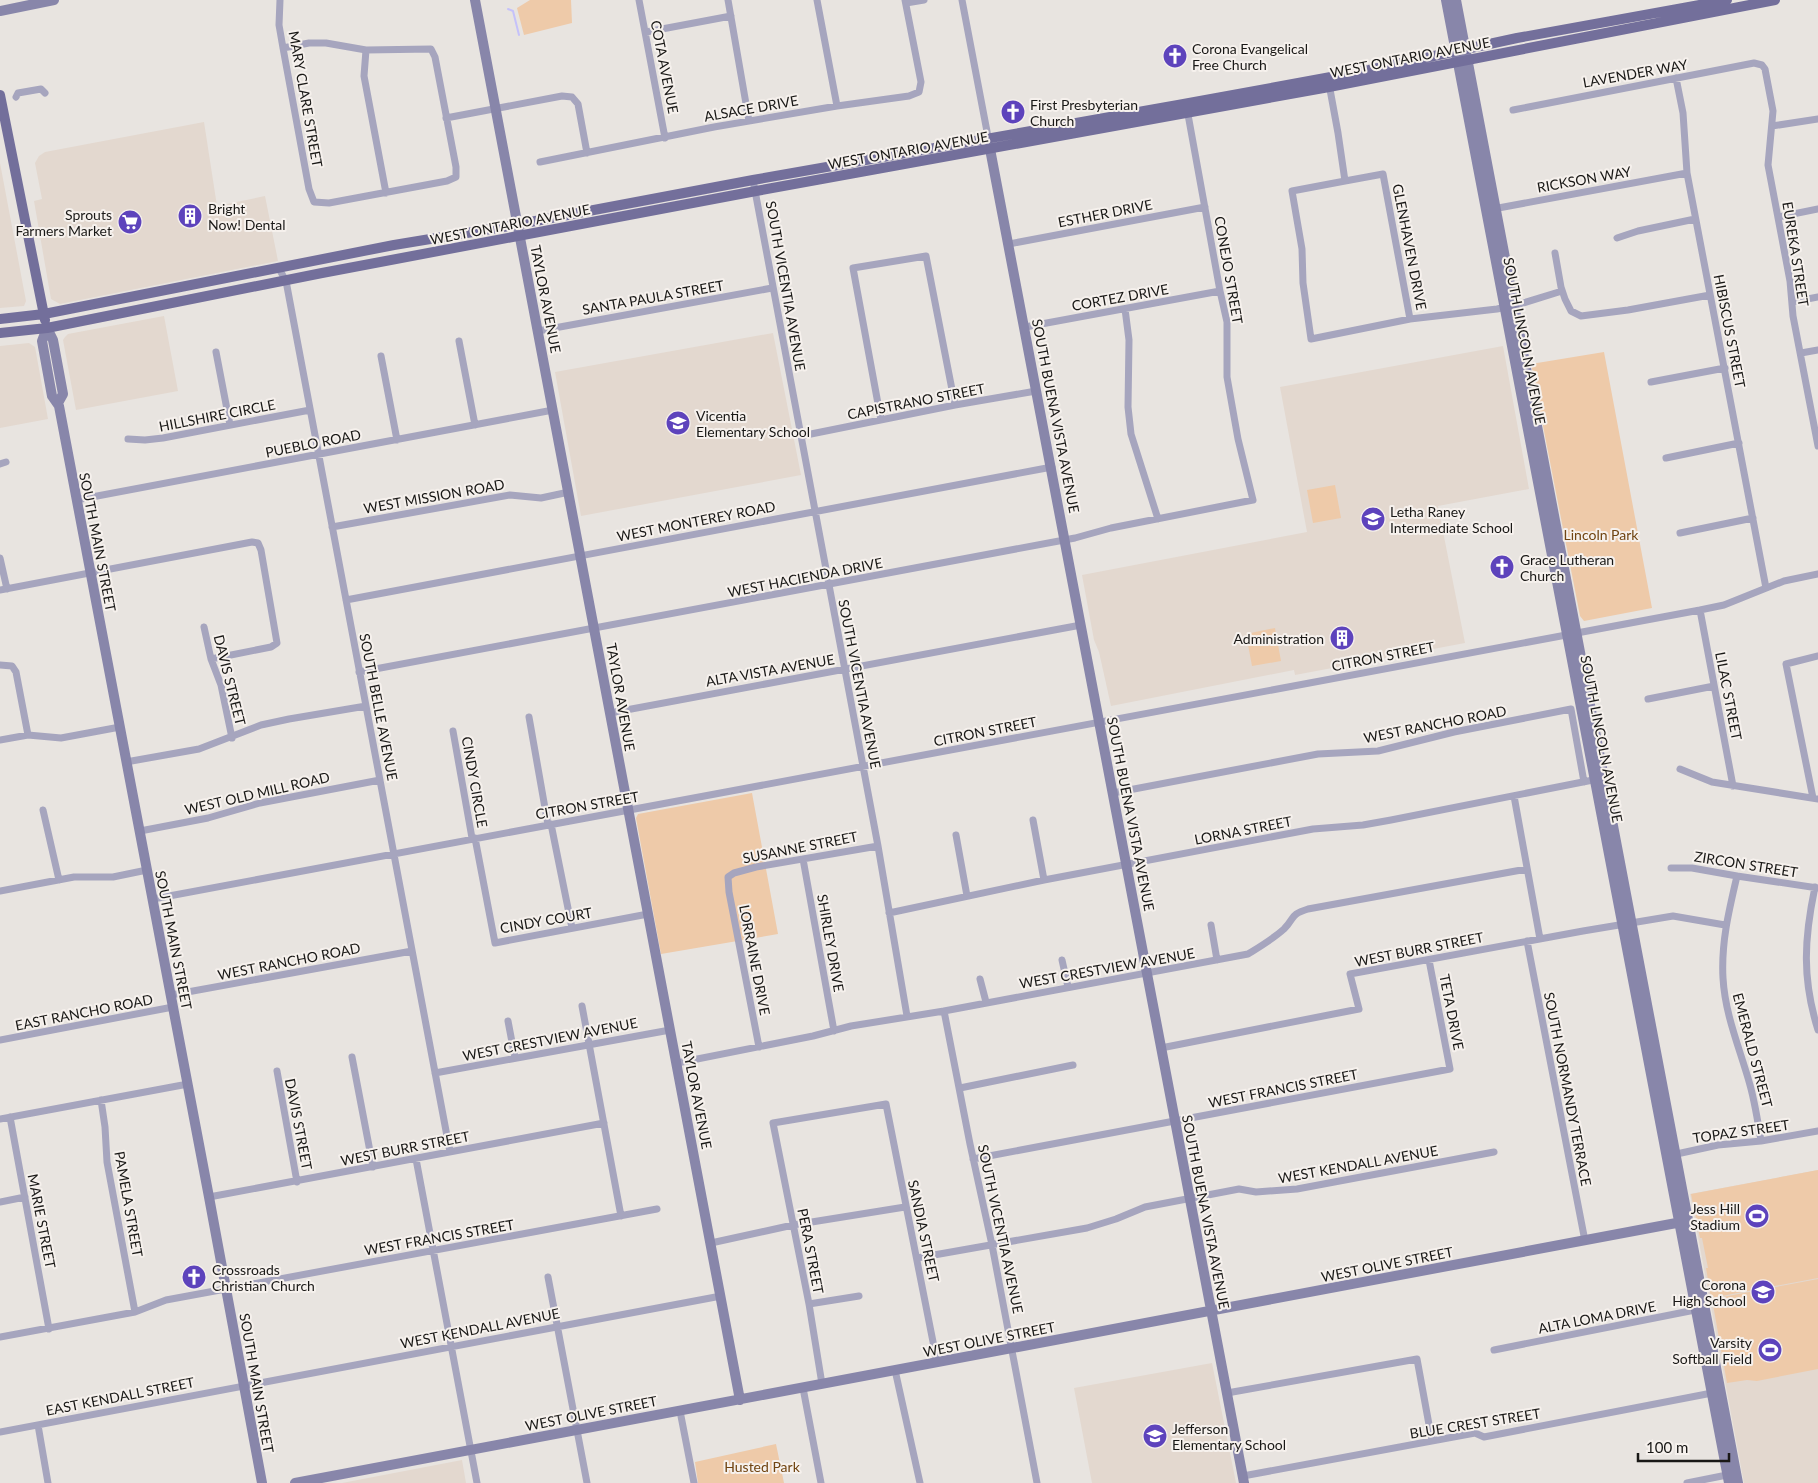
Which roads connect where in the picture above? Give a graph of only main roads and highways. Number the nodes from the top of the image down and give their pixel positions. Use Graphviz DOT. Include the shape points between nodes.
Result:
graph roads {
  1 [pos="1727,0"];
  2 [pos="1775,0"];
  3 [pos="1328,82"];
  4 [pos="0,95"];
  5 [pos="989,144"];
  6 [pos="44,314"];
  7 [pos="0,319"];
  8 [pos="47,328"];
  9 [pos="0,333"];
  1 -- 3 [label="main road, WEST ONTARIO AVENUE" via="1460,50"];
  2 -- 3 [label="main road, WEST ONTARIO AVENUE" via="1462,61"];
  3 -- 5 [label="main road, WEST ONTARIO AVENUE"];
  4 -- 6 [label="main road, SOUTH MAIN STREET"];
  5 -- 6 [label="main road, WEST ONTARIO AVENUE" via="754,180 394,245"];
  5 -- 8 [label="main road, WEST ONTARIO AVENUE"];
  6 -- 7 [label="main road, WEST ONTARIO AVENUE"];
  6 -- 8 [label="main road, SOUTH MAIN STREET"];
  8 -- 9 [label="main road, WEST ONTARIO AVENUE"];
}
